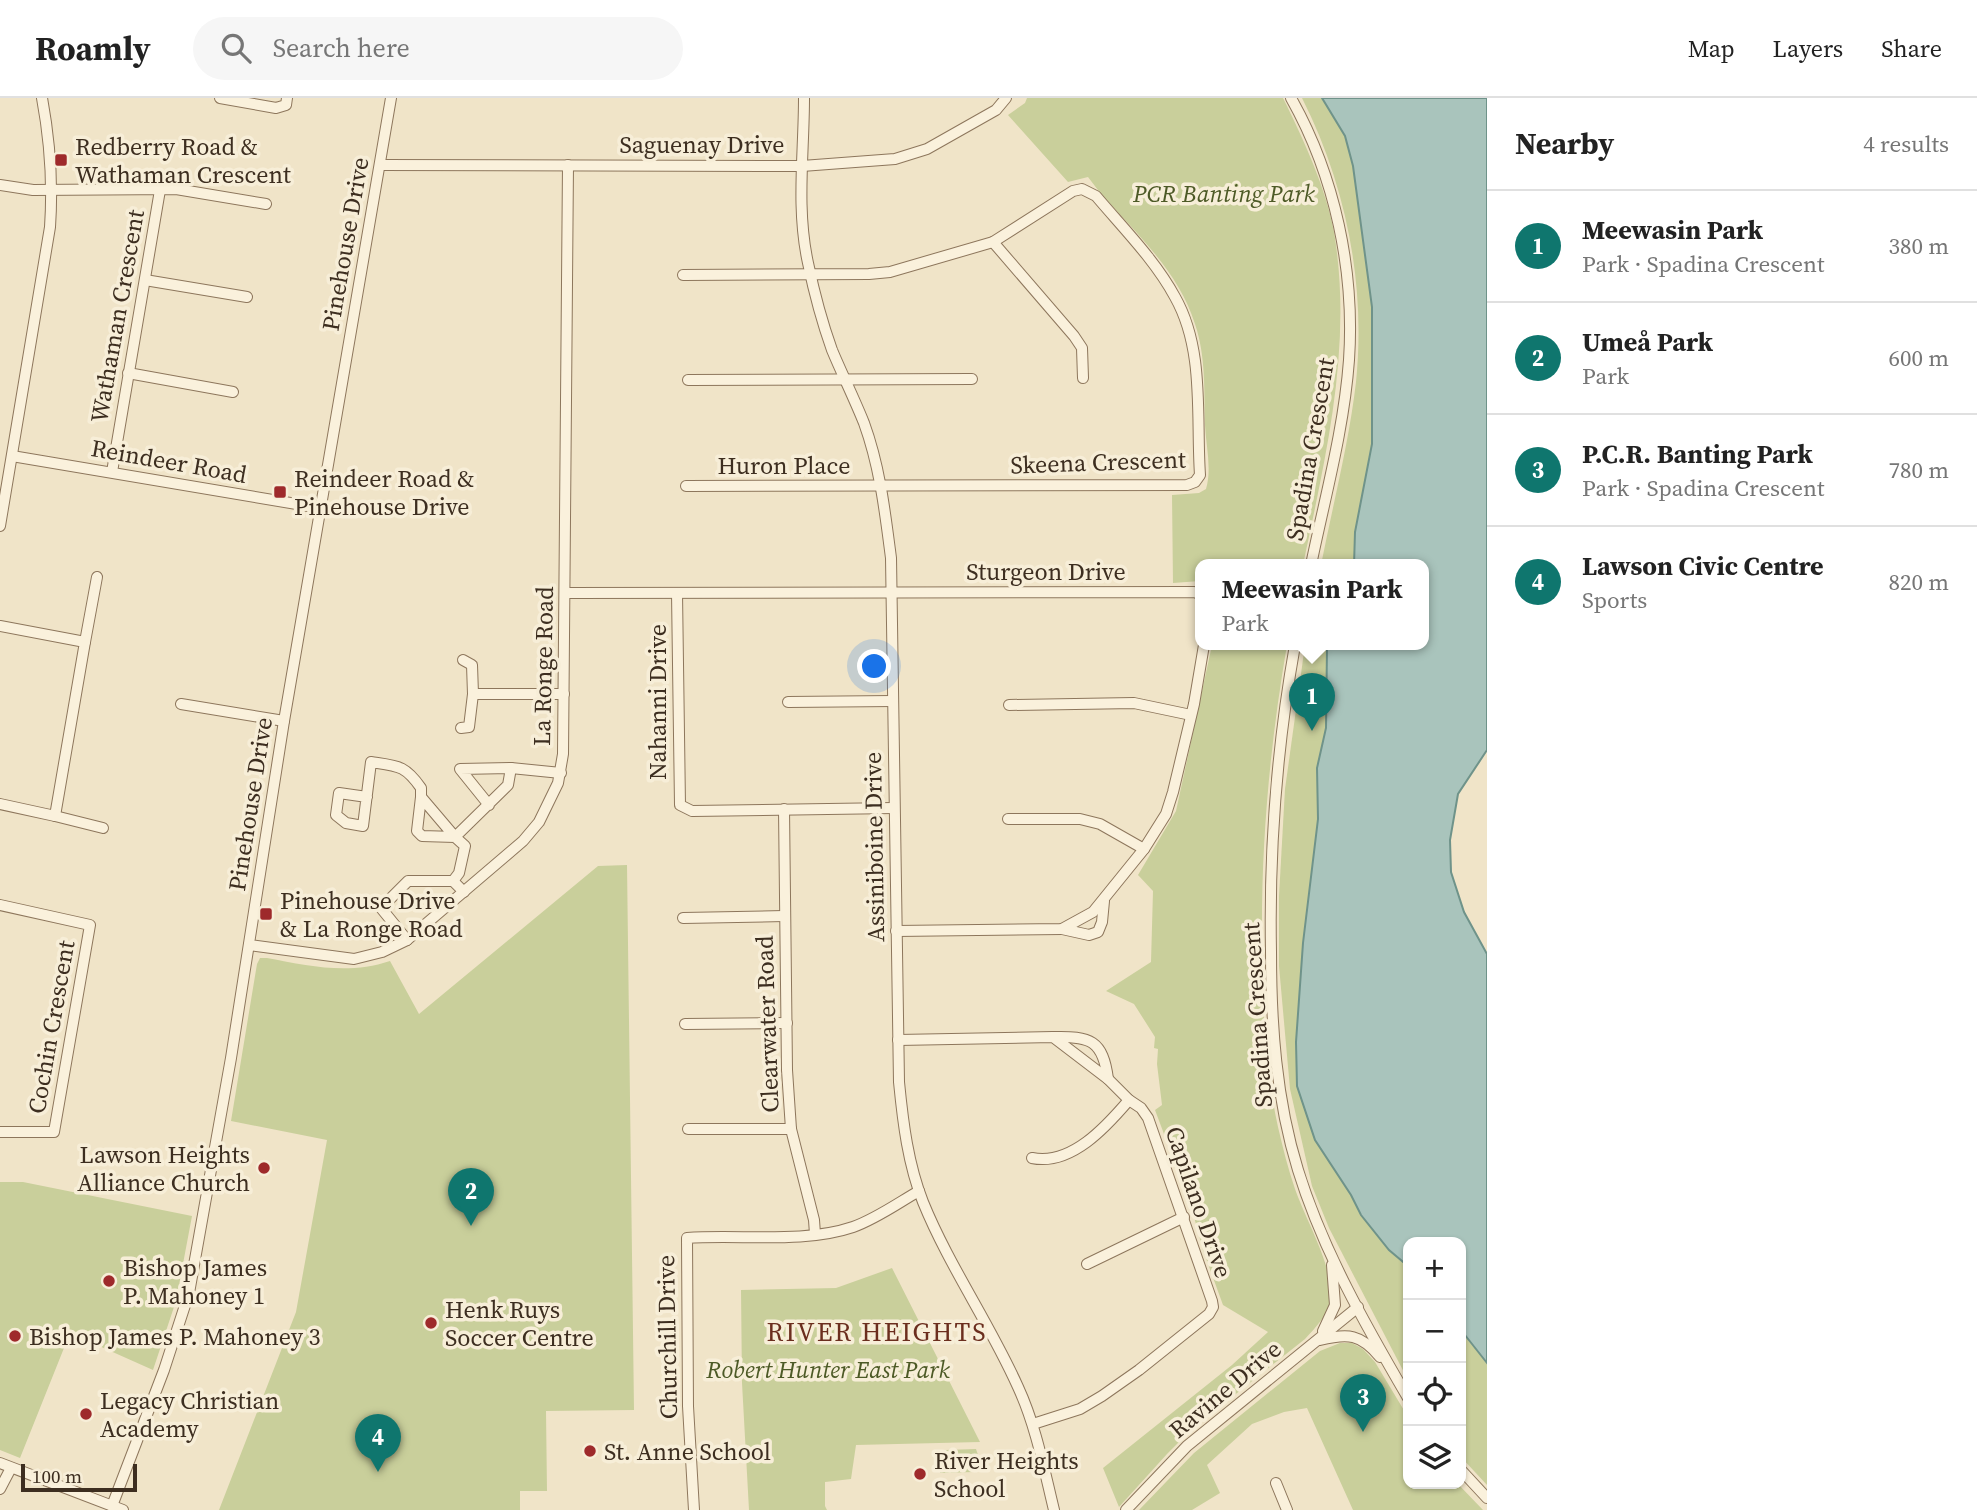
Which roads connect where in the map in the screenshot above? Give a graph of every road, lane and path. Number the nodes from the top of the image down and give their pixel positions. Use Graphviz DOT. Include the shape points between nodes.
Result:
graph roads {
  1 [pos="41,98"];
  2 [pos="220,98"];
  3 [pos="287,98"];
  4 [pos="391,98"];
  5 [pos="804,98"];
  6 [pos="1006,98"];
  7 [pos="1291,98"];
  8 [pos="380,165"];
  9 [pos="568,165"];
  10 [pos="802,166"];
  11 [pos="0,185"];
  12 [pos="52,190"];
  13 [pos="160,190"];
  14 [pos="266,204"];
  15 [pos="993,242"];
  16 [pos="683,275"];
  17 [pos="811,275"];
  18 [pos="145,280"];
  19 [pos="247,297"];
  20 [pos="128,373"];
  21 [pos="1083,378"];
  22 [pos="972,379"];
  23 [pos="688,380"];
  24 [pos="846,381"];
  25 [pos="233,392"];
  26 [pos="12,456"];
  27 [pos="112,472"];
  28 [pos="686,486"];
  29 [pos="882,486"];
  30 [pos="320,508"];
  31 [pos="0,526"];
  32 [pos="1312,559"];
  33 [pos="97,577"];
  34 [pos="892,592"];
  35 [pos="1195,592"];
  36 [pos="565,593"];
  37 [pos="677,593"];
  38 [pos="0,626"];
  39 [pos="85,642"];
  40 [pos="1203,650"];
  41 [pos="1294,650"];
  42 [pos="463,660"];
  43 [pos="473,694"];
  44 [pos="564,694"];
  45 [pos="893,701"];
  46 [pos="788,702"];
  47 [pos="181,704"];
  48 [pos="1009,705"];
  49 [pos="1191,715"];
  50 [pos="285,721"];
  51 [pos="461,728"];
  52 [pos="511,768"];
  53 [pos="561,773"];
  54 [pos="367,797"];
  55 [pos="421,797"];
  56 [pos="0,804"];
  57 [pos="489,804"];
  58 [pos="894,808"];
  59 [pos="784,809"];
  60 [pos="55,816"];
  61 [pos="1008,819"];
  62 [pos="103,828"];
  63 [pos="455,837"];
  64 [pos="1144,849"];
  65 [pos="453,881"];
  66 [pos="464,892"];
  67 [pos="1104,899"];
  68 [pos="0,905"];
  69 [pos="785,916"];
  70 [pos="684,918"];
  71 [pos="1062,929"];
  72 [pos="896,931"];
  73 [pos="407,940"];
  74 [pos="249,945"];
  75 [pos="787,1023"];
  76 [pos="685,1024"];
  77 [pos="1053,1037"];
  78 [pos="898,1040"];
  79 [pos="1108,1079"];
  80 [pos="1129,1100"];
  81 [pos="688,1129"];
  82 [pos="791,1129"];
  83 [pos="0,1132"];
  84 [pos="1031,1158"];
  85 [pos="919,1191"];
  86 [pos="1184,1217"];
  87 [pos="815,1234"];
  88 [pos="1331,1254"];
  89 [pos="1087,1264"];
  90 [pos="1358,1307"];
  91 [pos="1316,1341"];
  92 [pos="1393,1371"];
  93 [pos="1403,1389"];
  94 [pos="1033,1424"];
  95 [pos="0,1463"];
  96 [pos="11,1468"];
  97 [pos="1466,1475"];
  98 [pos="1276,1483"];
  99 [pos="0,1489"];
  100 [pos="1487,1498"];
  101 [pos="112,1506"];
  102 [pos="123,1510"];
  103 [pos="694,1510"];
  104 [pos="1054,1510"];
  105 [pos="1126,1510"];
  106 [pos="1287,1510"];
  1 -- 12 [label="street"];
  2 -- 3 [label="street" via="276,108 286,105"];
  4 -- 8 [label="street, Pinehouse Drive"];
  5 -- 10 [label="street, Assiniboine Drive"];
  6 -- 10 [label="street, Saguenay Drive" via="996,110 927,149 895,159"];
  7 -- 32 [label="street, Spadina Crescent" via="1322,166 1336,211 1349,292 1349,359 1342,415"];
  8 -- 9 [label="street, Saguenay Drive"];
  8 -- 30 [label="street, Pinehouse Drive"];
  9 -- 10 [label="street, Saguenay Drive"];
  9 -- 36 [label="street, La Ronge Road"];
  10 -- 17 [label="street, Assiniboine Drive" via="802,219"];
  11 -- 12 [label="street, Wathaman Crescent"];
  12 -- 13 [label="street, Wathaman Crescent"];
  12 -- 26 [label="street" via="50,227"];
  13 -- 14 [label="street"];
  13 -- 18 [label="street, Wathaman Crescent"];
  15 -- 17 [label="street, Skeena Crescent" via="890,272"];
  15 -- 21 [label="street" via="1082,348"];
  15 -- 29 [label="street, Skeena Crescent" via="1073,191 1083,189 1096,196 1157,268 1184,315 1195,362 1200,475 1187,485"];
  16 -- 17 [label="street, Skeena Crescent"];
  17 -- 24 [label="street, Assiniboine Drive" via="831,347"];
  18 -- 19 [label="street"];
  18 -- 20 [label="street, Wathaman Crescent"];
  20 -- 25 [label="street"];
  20 -- 27 [label="street, Wathaman Crescent"];
  22 -- 24 [label="street"];
  23 -- 24 [label="street"];
  24 -- 29 [label="street, Assiniboine Drive"];
  26 -- 27 [label="street, Reindeer Road"];
  26 -- 31 [label="street"];
  27 -- 30 [label="street, Reindeer Road"];
  28 -- 29 [label="street, Huron Place"];
  29 -- 34 [label="street, Assiniboine Drive"];
  30 -- 50 [label="street, Pinehouse Drive"];
  33 -- 39 [label="street"];
  34 -- 35 [label="street, Sturgeon Drive"];
  34 -- 37 [label="street, Nahanni Drive"];
  34 -- 45 [label="street, Assiniboine Drive"];
  36 -- 37 [label="street, Nahanni Drive"];
  36 -- 44 [label="street, La Ronge Road"];
  37 -- 59 [label="street, Nahanni Drive" via="680,805 692,811"];
  38 -- 39 [label="street"];
  39 -- 60 [label="street"];
  40 -- 49 [label="street"];
  41 -- 88 [label="street, Spadina Crescent" via="1278,760 1271,979 1281,1098 1290,1142"];
  42 -- 43 [label="street" via="472,665"];
  43 -- 44 [label="street"];
  43 -- 51 [label="street" via="469,727"];
  44 -- 53 [label="street, La Ronge Road"];
  45 -- 46 [label="street"];
  45 -- 58 [label="street, Assiniboine Drive"];
  47 -- 50 [label="street"];
  48 -- 49 [label="street" via="1134,703"];
  49 -- 64 [label="street" via="1170,804"];
  50 -- 74 [label="street, Pinehouse Drive"];
  52 -- 53 [label="street"];
  52 -- 57 [label="street" via="508,785"];
  52 -- 57 [label="street" via="460,769"];
  53 -- 66 [label="street, La Ronge Road" via="539,822"];
  54 -- 55 [label="street" via="371,762 410,772 421,788"];
  55 -- 63 [label="street"];
  55 -- 63 [label="street" via="417,831 422,836"];
  56 -- 60 [label="street"];
  57 -- 63 [label="street"];
  58 -- 59 [label="street, Nahanni Drive"];
  58 -- 72 [label="street, Assiniboine Drive"];
  59 -- 69 [label="street, Clearwater Road"];
  60 -- 62 [label="street"];
  61 -- 64 [label="street" via="1080,819 1100,824"];
  63 -- 65 [label="street" via="465,846"];
  64 -- 67 [label="street"];
  65 -- 66 [label="street"];
  65 -- 73 [label="street" via="408,881 382,908"];
  66 -- 73 [label="street, La Ronge Road"];
  67 -- 71 [label="street" via="1093,912"];
  67 -- 71 [label="street" via="1098,932 1089,935"];
  68 -- 83 [label="street, Cochin Crescent" via="90,925 54,1132"];
  69 -- 70 [label="street"];
  69 -- 75 [label="street, Clearwater Road"];
  71 -- 72 [label="street"];
  72 -- 78 [label="street, Assiniboine Drive"];
  73 -- 74 [label="street, La Ronge Road" via="354,960"];
  74 -- 101 [label="street, Pinehouse Drive" via="189,1293"];
  75 -- 76 [label="street"];
  75 -- 82 [label="street, Clearwater Road"];
  77 -- 78 [label="street, Capilano Drive"];
  77 -- 79 [label="street, Capilano Drive"];
  77 -- 79 [label="street, Capilano Drive" via="1074,1036 1099,1047"];
  78 -- 85 [label="street, Assiniboine Drive" via="903,1127"];
  79 -- 80 [label="street, Capilano Drive"];
  80 -- 84 [label="street" via="1106,1127 1078,1148 1044,1161"];
  80 -- 86 [label="street, Capilano Drive" via="1148,1118"];
  81 -- 82 [label="street"];
  82 -- 87 [label="street, Clearwater Road"];
  85 -- 87 [label="street, Churchill Drive" via="852,1227"];
  85 -- 94 [label="street, Assiniboine Drive"];
  86 -- 89 [label="street"];
  86 -- 94 [label="street, Capilano Drive" via="1212,1301 1209,1314 1102,1396 1080,1409"];
  87 -- 103 [label="street, Churchill Drive" via="687,1238"];
  88 -- 90 [label="street, Spadina Crescent"];
  88 -- 91 [label="street" via="1335,1305"];
  90 -- 91 [label="street, Ravine Drive"];
  90 -- 92 [label="street, Spadina Crescent"];
  91 -- 92 [label="street" via="1357,1338 1370,1345"];
  91 -- 105 [label="street, Ravine Drive" via="1188,1446"];
  92 -- 93 [label="street, Spadina Crescent"];
  94 -- 104 [label="street, Assiniboine Drive"];
  95 -- 96 [label="street"];
  96 -- 99 [label="street"];
  96 -- 101 [label="street"];
  97 -- 100 [label="street"];
  98 -- 106 [label="street"];
  101 -- 102 [label="street"];
}
